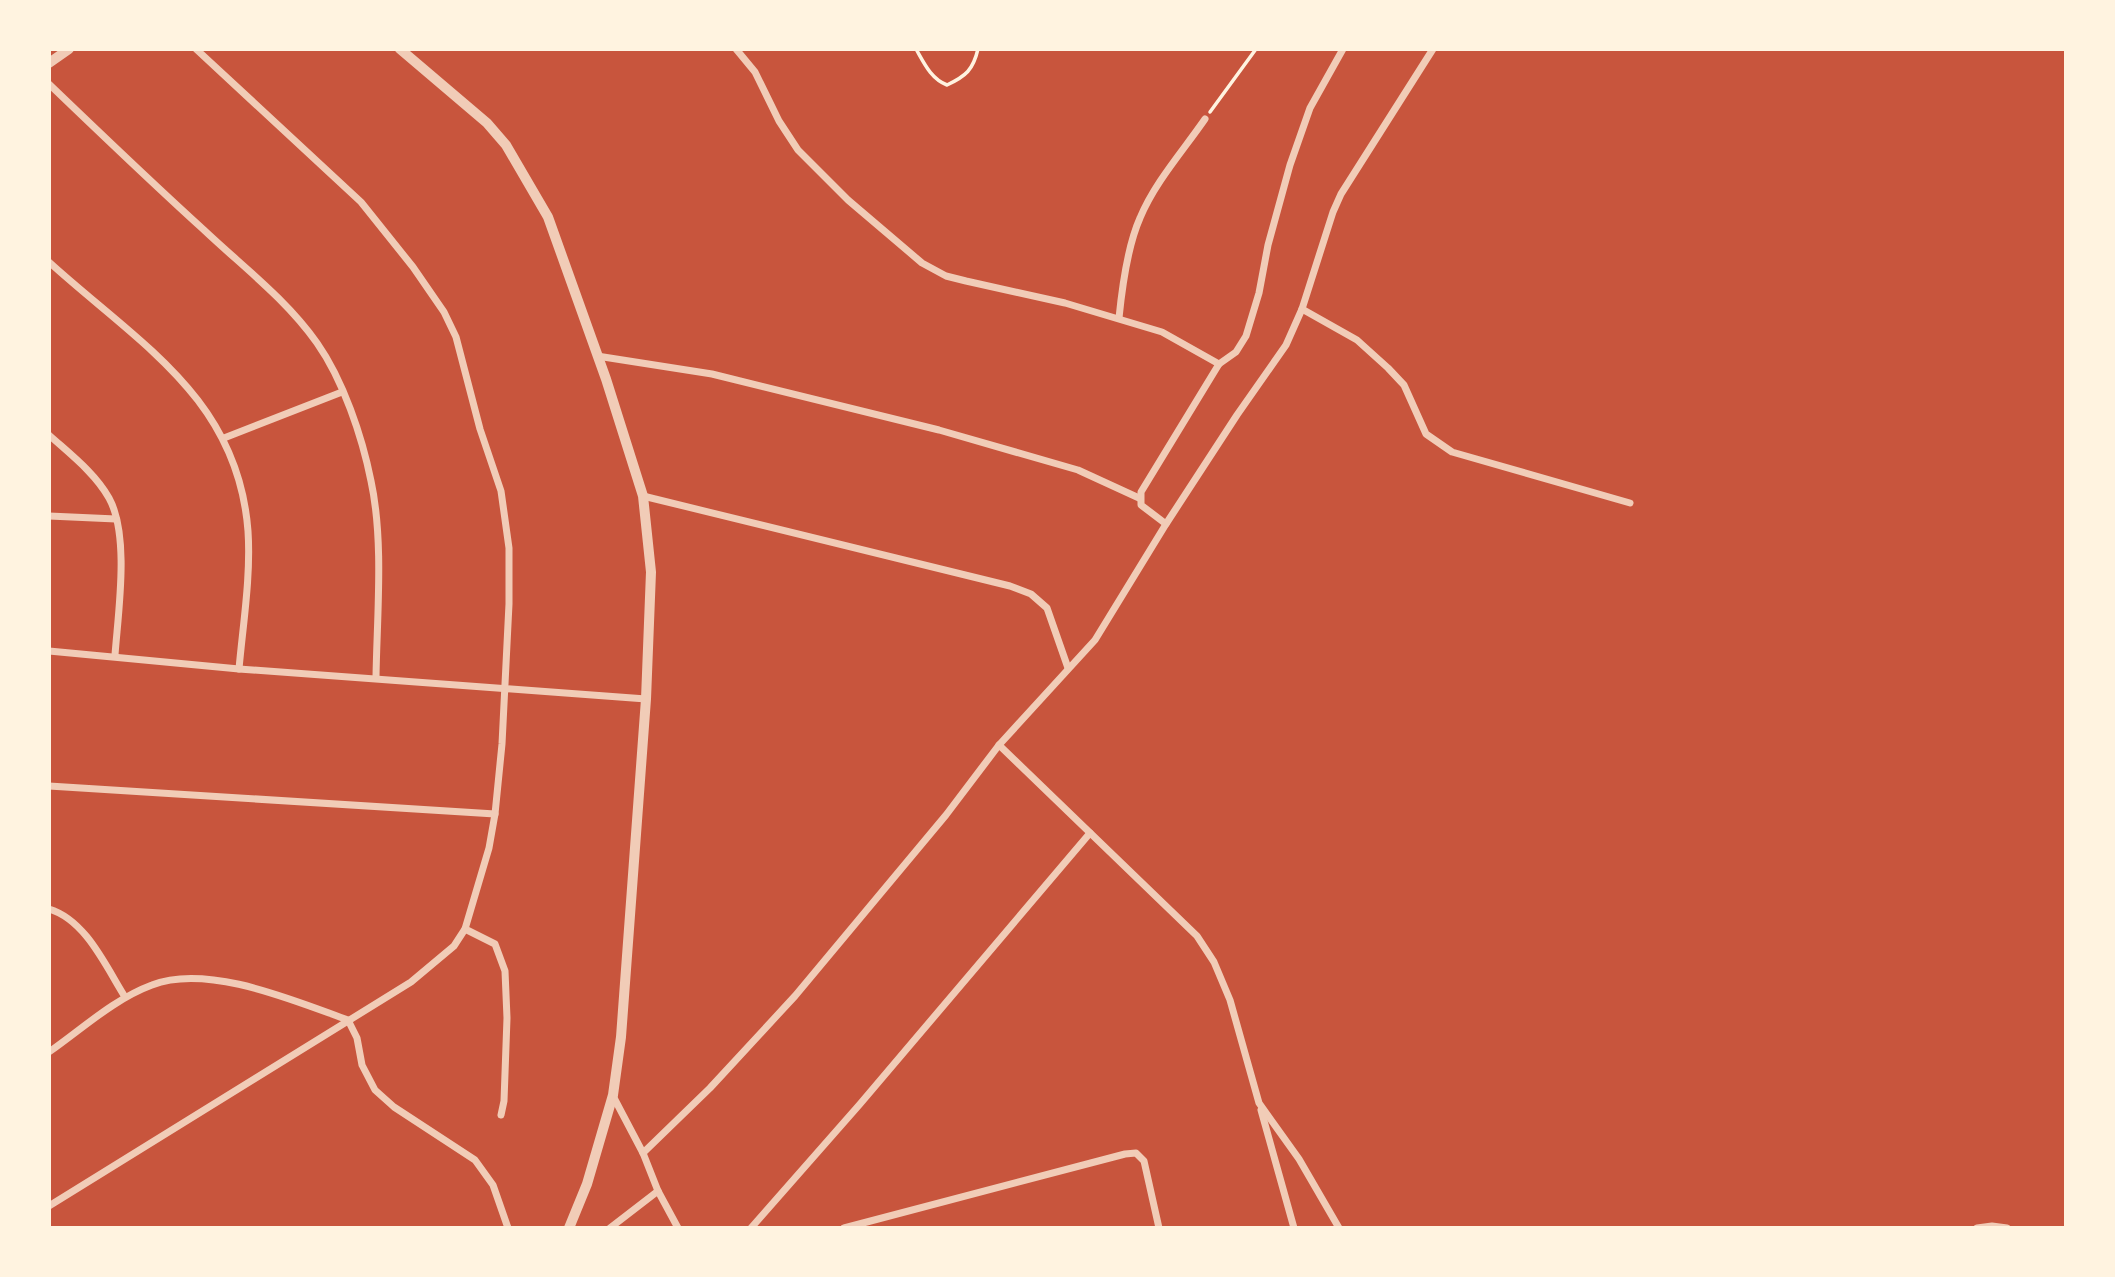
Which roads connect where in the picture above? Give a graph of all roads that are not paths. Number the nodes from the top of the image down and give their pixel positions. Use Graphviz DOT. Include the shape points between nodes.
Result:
graph roads {
  1 [pos="69,49"];
  2 [pos="196,49"];
  3 [pos="401,49"];
  4 [pos="736,49"];
  5 [pos="1343,49"];
  6 [pos="1433,49"];
  7 [pos="49,64"];
  8 [pos="49,84"];
  9 [pos="1205,119"];
  10 [pos="49,262"];
  11 [pos="1302,309"];
  12 [pos="1119,317"];
  13 [pos="597,356"];
  14 [pos="1219,365"];
  15 [pos="342,392"];
  16 [pos="49,435"];
  17 [pos="224,438"];
  18 [pos="643,496"];
  19 [pos="1139,498"];
  20 [pos="1630,503"];
  21 [pos="49,516"];
  22 [pos="116,519"];
  23 [pos="1166,524"];
  24 [pos="49,651"];
  25 [pos="115,655"];
  26 [pos="1068,668"];
  27 [pos="239,669"];
  28 [pos="376,677"];
  29 [pos="503,688"];
  30 [pos="646,699"];
  31 [pos="999,745"];
  32 [pos="49,786"];
  33 [pos="495,814"];
  34 [pos="1090,833"];
  35 [pos="49,909"];
  36 [pos="465,929"];
  37 [pos="125,997"];
  38 [pos="348,1020"];
  39 [pos="49,1052"];
  40 [pos="612,1095"];
  41 [pos="1259,1103"];
  42 [pos="501,1115"];
  43 [pos="643,1153"];
  44 [pos="657,1191"];
  45 [pos="49,1206"];
  46 [pos="508,1228"];
  47 [pos="569,1228"];
  48 [pos="610,1228"];
  49 [pos="677,1228"];
  50 [pos="751,1228"];
  51 [pos="844,1228"];
  52 [pos="1159,1228"];
  53 [pos="1294,1228"];
  54 [pos="1339,1228"];
  55 [pos="1977,1228"];
  56 [pos="2007,1228"];
  1 -- 7 [label="street"];
  2 -- 29 [label="street" via="361,202 444,312 456,337 506,514 509,604"];
  3 -- 13 [label="street" via="506,145 548,217"];
  4 -- 12 [label="street" via="755,72 798,150 922,263 946,276"];
  5 -- 14 [label="street" via="1310,108 1290,165 1246,336 1236,352"];
  6 -- 11 [label="street" via="1341,194"];
  8 -- 15 [label="street" via="289,309 318,344"];
  9 -- 12 [label="street" via="1153,191 1139,220"];
  10 -- 17 [label="street" via="186,383"];
  11 -- 20 [label="street" via="1357,340 1388,368 1404,385 1426,434 1452,452"];
  11 -- 23 [label="street" via="1286,345"];
  12 -- 14 [label="street" via="1162,332"];
  13 -- 18 [label="street"];
  13 -- 19 [label="street" via="712,374 939,430 1078,470"];
  14 -- 19 [label="street"];
  15 -- 17 [label="street"];
  15 -- 28 [label="street" via="362,443 376,512"];
  16 -- 22 [label="street" via="91,474 110,499"];
  17 -- 27 [label="street" via="242,492 248,531"];
  18 -- 26 [label="street" via="1031,594 1047,608"];
  18 -- 30 [label="street" via="650,572"];
  19 -- 23 [label="street" via="1144,508"];
  21 -- 22 [label="street"];
  22 -- 25 [label="street" via="122,568"];
  23 -- 26 [label="street" via="1095,640"];
  24 -- 25 [label="street"];
  25 -- 27 [label="street"];
  26 -- 31 [label="street"];
  27 -- 28 [label="street"];
  28 -- 29 [label="street"];
  29 -- 30 [label="street"];
  29 -- 33 [label="street"];
  30 -- 40 [label="street" via="621,1037"];
  31 -- 34 [label="street"];
  31 -- 43 [label="street" via="795,996"];
  32 -- 33 [label="street"];
  33 -- 36 [label="street"];
  34 -- 41 [label="street" via="1197,936 1214,962 1230,1000"];
  34 -- 50 [label="street"];
  35 -- 37 [label="street" via="72,921"];
  36 -- 38 [label="street" via="454,946 411,982"];
  36 -- 42 [label="street" via="495,944 505,971"];
  37 -- 38 [label="street" via="175,978 210,978"];
  37 -- 39 [label="street"];
  38 -- 45 [label="street"];
  38 -- 46 [label="street" via="375,1090 475,1160 493,1185"];
  40 -- 43 [label="street"];
  40 -- 47 [label="street" via="587,1184"];
  41 -- 53 [label="street"];
  41 -- 54 [label="street" via="1299,1159"];
  43 -- 44 [label="street"];
  44 -- 48 [label="street"];
  44 -- 49 [label="street"];
  51 -- 52 [label="street" via="1136,1153 1144,1161"];
  55 -- 56 [label="street"];
}
